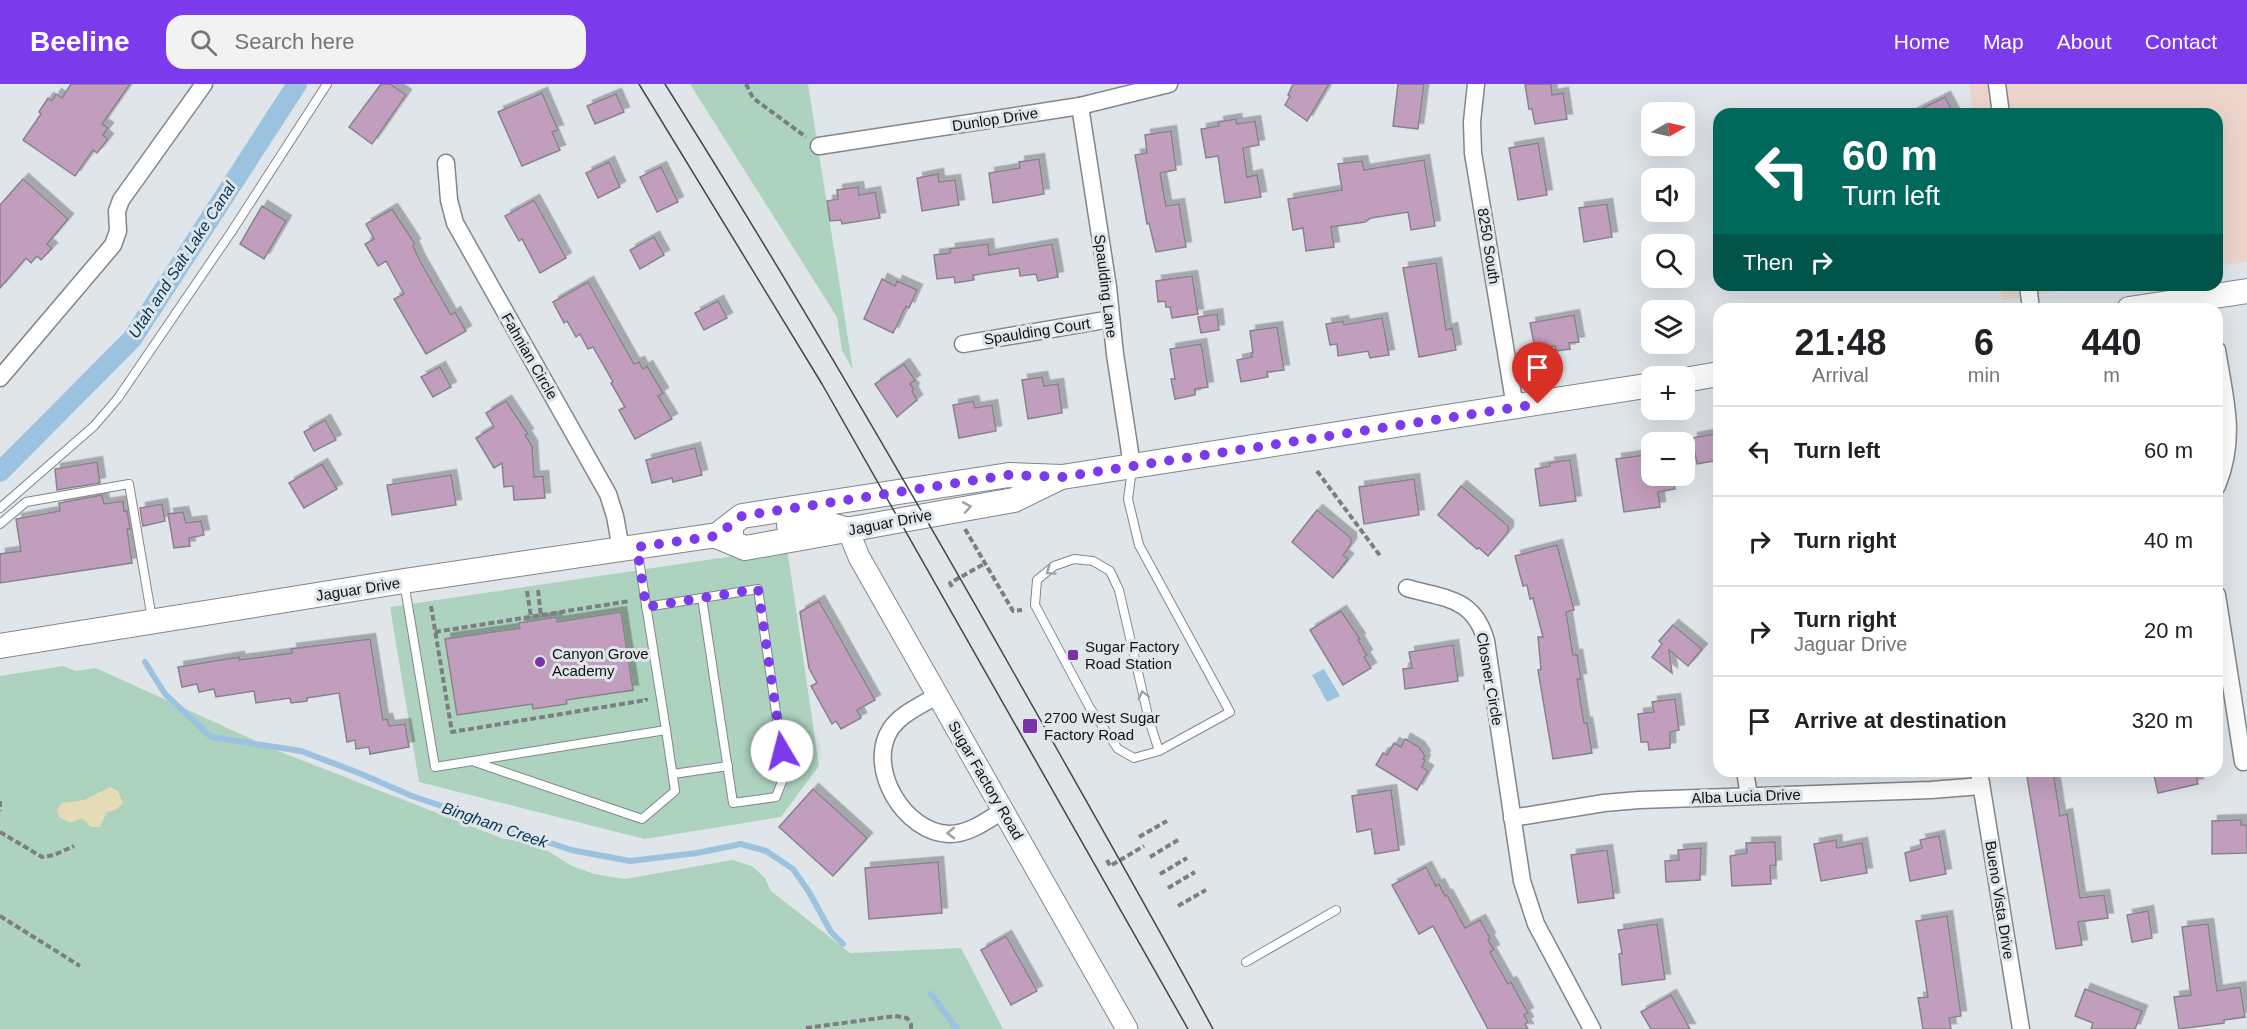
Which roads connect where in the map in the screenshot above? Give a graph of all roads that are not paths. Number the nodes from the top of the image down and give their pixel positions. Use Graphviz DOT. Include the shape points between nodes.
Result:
graph roads {
  1 [pos="204,84"];
  2 [pos="327,84"];
  3 [pos="1169,84"];
  4 [pos="1476,84"];
  5 [pos="1997,84"];
  6 [pos="1080,106"];
  7 [pos="2000,108"];
  8 [pos="819,146"];
  9 [pos="446,162"];
  10 [pos="2247,291"];
  11 [pos="2209,303"];
  12 [pos="1111,319"];
  13 [pos="963,344"];
  14 [pos="1713,375"];
  15 [pos="0,378"];
  16 [pos="1695,378"];
  17 [pos="1641,387"];
  18 [pos="2223,390"];
  19 [pos="1515,407"];
  20 [pos="1132,466"];
  21 [pos="2223,468"];
  22 [pos="1062,477"];
  23 [pos="0,508"];
  24 [pos="0,524"];
  25 [pos="848,530"];
  26 [pos="716,536"];
  27 [pos="629,548"];
  28 [pos="404,582"];
  29 [pos="1407,588"];
  30 [pos="702,598"];
  31 [pos="646,607"];
  32 [pos="152,623"];
  33 [pos="2223,631"];
  34 [pos="0,646"];
  35 [pos="938,695"];
  36 [pos="666,730"];
  37 [pos="1159,751"];
  38 [pos="471,761"];
  39 [pos="2245,762"];
  40 [pos="728,766"];
  41 [pos="673,774"];
  42 [pos="1746,777"];
  43 [pos="1980,778"];
  44 [pos="1749,796"];
  45 [pos="1004,810"];
  46 [pos="1512,818"];
  47 [pos="1336,910"];
  48 [pos="1246,963"];
  49 [pos="1127,1029"];
  50 [pos="1592,1029"];
  51 [pos="2021,1029"];
  1 -- 15 [label="street" via="121,200 113,245"];
  2 -- 23 [label="lane" via="118,398 94,426"];
  3 -- 6 [label="street, Dunlop Drive"];
  4 -- 19 [label="street, 8250 South" via="1473,153"];
  5 -- 7 [label="street"];
  6 -- 8 [label="street, Dunlop Drive"];
  6 -- 12 [label="street, Spaulding Lane"];
  9 -- 27 [label="street, Fahnian Circle" via="455,224 608,494"];
  10 -- 11 [label="main road"];
  12 -- 13 [label="street, Spaulding Court"];
  12 -- 20 [label="street, Spaulding Lane"];
  14 -- 16 [label="main road"];
  17 -- 19 [label="main road, Jaguar Drive"];
  18 -- 21 [label="street" via="2230,436"];
  19 -- 20 [label="main road, Jaguar Drive"];
  20 -- 22 [label="main road, Jaguar Drive"];
  20 -- 37 [label="lane" via="1128,499 1138,545 1230,712"];
  25 -- 22 [label="main road, Jaguar Drive, one-way" via="1014,500"];
  22 -- 26 [label="main road, Jaguar Drive" via="1009,475 742,516"];
  24 -- 32 [label="lane" via="26,502 129,484"];
  25 -- 26 [label="main road" via="817,521"];
  25 -- 35 [label="street, Sugar Factory Road"];
  26 -- 27 [label="main road, Jaguar Drive"];
  27 -- 28 [label="main road, Jaguar Drive"];
  27 -- 31 [label="lane"];
  28 -- 32 [label="main road, Jaguar Drive"];
  28 -- 38 [label="lane" via="435,767"];
  29 -- 46 [label="street, Closner Circle" via="1464,606 1482,626"];
  30 -- 31 [label="lane"];
  30 -- 40 [label="lane"];
  30 -- 40 [label="lane" via="758,589 785,774 776,797 733,803"];
  31 -- 36 [label="lane"];
  32 -- 34 [label="main road, Jaguar Drive"];
  33 -- 39 [label="street"];
  35 -- 45 [label="street, Sugar Factory Road"];
  45 -- 35 [label="street, one-way" via="969,830 938,833 915,821 895,797 883,758 885,740 900,718"];
  36 -- 38 [label="lane"];
  36 -- 41 [label="lane"];
  37 -- 37 [label="lane, one-way" via="1119,590 1110,571 1093,561 1074,559 1054,566 1037,580 1035,605 1090,708 1118,749 1134,758"];
  38 -- 41 [label="lane" via="642,819 675,791"];
  40 -- 41 [label="lane"];
  42 -- 44 [label="street"];
  43 -- 44 [label="street, Alba Lucia Drive"];
  43 -- 51 [label="street, Bueno Vista Drive"];
  44 -- 46 [label="street, Alba Lucia Drive" via="1616,802"];
  45 -- 49 [label="street, Sugar Factory Road"];
  46 -- 50 [label="street, Closner Circle" via="1532,915"];
  47 -- 48 [label="lane"];
}
